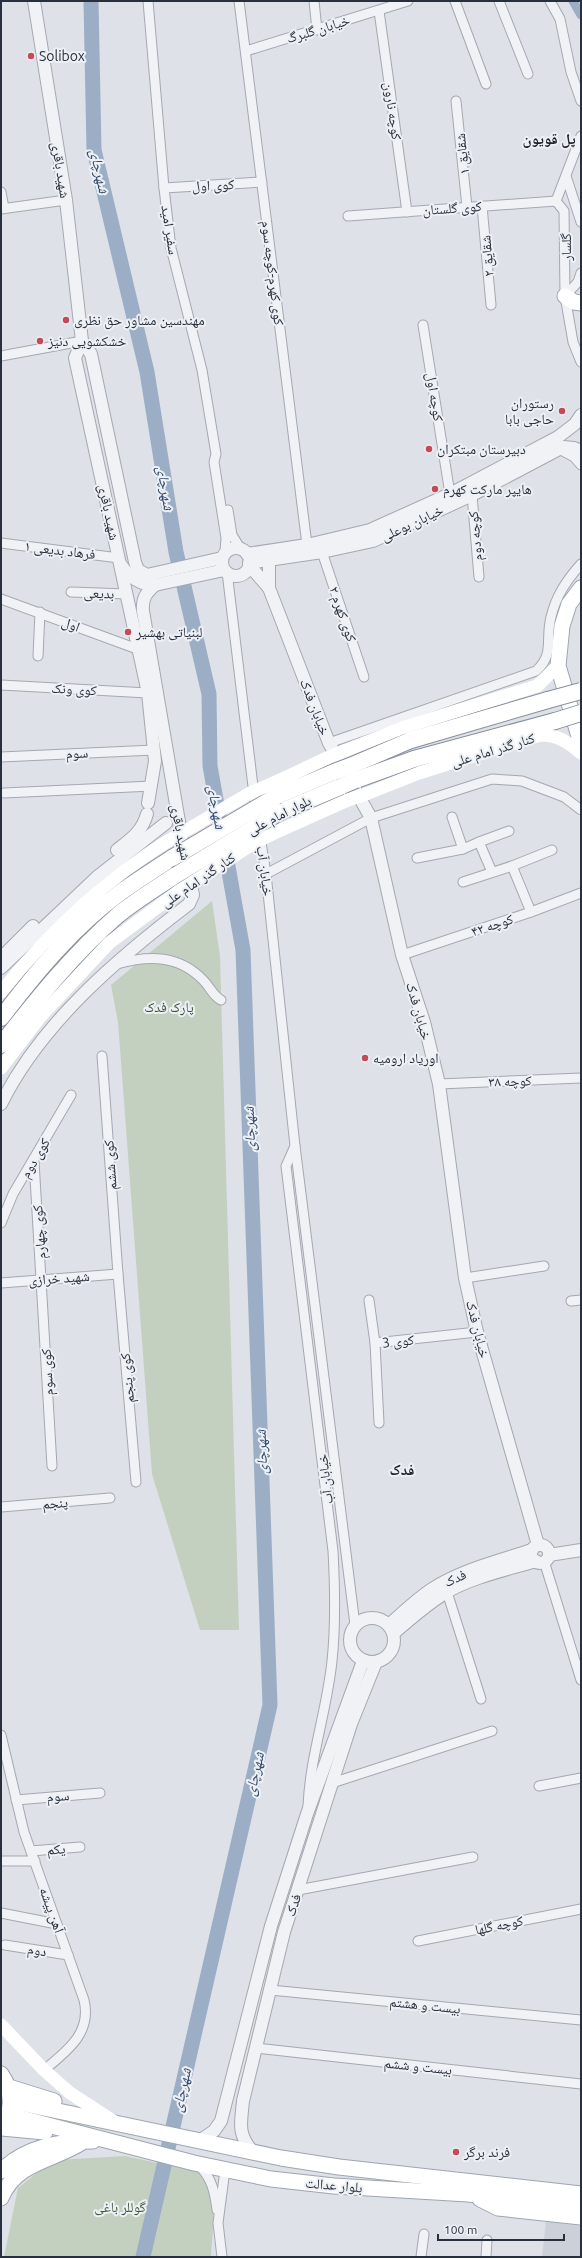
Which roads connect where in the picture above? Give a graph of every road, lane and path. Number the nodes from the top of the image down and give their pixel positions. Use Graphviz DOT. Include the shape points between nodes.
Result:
graph roads {
  1 [pos="34,1"];
  2 [pos="148,1"];
  3 [pos="239,1"];
  4 [pos="314,1"];
  5 [pos="408,1"];
  6 [pos="455,1"];
  7 [pos="499,1"];
  8 [pos="550,1"];
  9 [pos="390,4"];
  10 [pos="379,11"];
  11 [pos="317,30"];
  12 [pos="246,52"];
  13 [pos="528,74"];
  14 [pos="486,84"];
  15 [pos="456,101"];
  16 [pos="581,101"];
  17 [pos="581,136"];
  18 [pos="566,176"];
  19 [pos="262,182"];
  20 [pos="164,188"];
  21 [pos="1,192"];
  22 [pos="66,200"];
  23 [pos="556,201"];
  24 [pos="482,206"];
  25 [pos="467,207"];
  26 [pos="3,209"];
  27 [pos="406,212"];
  28 [pos="348,216"];
  29 [pos="581,222"];
  30 [pos="581,274"];
  31 [pos="565,296"];
  32 [pos="581,304"];
  33 [pos="491,305"];
  34 [pos="423,324"];
  35 [pos="82,341"];
  36 [pos="1,356"];
  37 [pos="581,362"];
  38 [pos="581,415"];
  39 [pos="560,445"];
  40 [pos="581,451"];
  41 [pos="216,454"];
  42 [pos="581,465"];
  43 [pos="472,495"];
  44 [pos="451,499"];
  45 [pos="1,543"];
  46 [pos="307,545"];
  47 [pos="322,552"];
  48 [pos="246,558"];
  49 [pos="120,560"];
  50 [pos="269,561"];
  51 [pos="225,563"];
  52 [pos="581,564"];
  53 [pos="479,577"];
  54 [pos="155,585"];
  55 [pos="268,588"];
  56 [pos="581,588"];
  57 [pos="71,592"];
  58 [pos="127,594"];
  59 [pos="1,599"];
  60 [pos="40,612"];
  61 [pos="140,650"];
  62 [pos="38,656"];
  63 [pos="558,666"];
  64 [pos="364,677"];
  65 [pos="1,685"];
  66 [pos="581,690"];
  67 [pos="148,693"];
  68 [pos="581,713"];
  69 [pos="329,742"];
  70 [pos="581,743"];
  71 [pos="154,750"];
  72 [pos="581,753"];
  73 [pos="1,757"];
  74 [pos="342,772"];
  75 [pos="152,786"];
  76 [pos="276,789"];
  77 [pos="4,793"];
  78 [pos="148,808"];
  79 [pos="176,808"];
  80 [pos="581,810"];
  81 [pos="452,817"];
  82 [pos="371,818"];
  83 [pos="166,824"];
  84 [pos="509,831"];
  85 [pos="479,842"];
  86 [pos="463,849"];
  87 [pos="552,850"];
  88 [pos="417,858"];
  89 [pos="512,866"];
  90 [pos="492,872"];
  91 [pos="266,874"];
  92 [pos="169,880"];
  93 [pos="463,882"];
  94 [pos="581,893"];
  95 [pos="532,912"];
  96 [pos="109,943"];
  97 [pos="402,955"];
  98 [pos="1,958"];
  99 [pos="115,964"];
  100 [pos="1,968"];
  101 [pos="1,992"];
  102 [pos="221,1000"];
  103 [pos="1,1018"];
  104 [pos="1,1045"];
  105 [pos="102,1056"];
  106 [pos="1,1068"];
  107 [pos="581,1078"];
  108 [pos="439,1084"];
  109 [pos="71,1095"];
  110 [pos="1,1104"];
  111 [pos="295,1146"];
  112 [pos="34,1161"];
  113 [pos="1,1223"];
  114 [pos="544,1266"];
  115 [pos="118,1274"];
  116 [pos="42,1278"];
  117 [pos="465,1278"];
  118 [pos="1,1283"];
  119 [pos="369,1300"];
  120 [pos="581,1300"];
  121 [pos="571,1301"];
  122 [pos="477,1332"];
  123 [pos="375,1343"];
  124 [pos="379,1423"];
  125 [pos="52,1466"];
  126 [pos="136,1482"];
  127 [pos="110,1498"];
  128 [pos="1,1508"];
  129 [pos="581,1550"];
  130 [pos="540,1554"];
  131 [pos="447,1592"];
  132 [pos="355,1625"];
  133 [pos="392,1629"];
  134 [pos="363,1661"];
  135 [pos="376,1662"];
  136 [pos="581,1680"];
  137 [pos="481,1699"];
  138 [pos="492,1731"];
  139 [pos="1,1735"];
  140 [pos="581,1778"];
  141 [pos="332,1783"];
  142 [pos="539,1786"];
  143 [pos="100,1793"];
  144 [pos="16,1800"];
  145 [pos="307,1814"];
  146 [pos="80,1847"];
  147 [pos="31,1851"];
  148 [pos="473,1857"];
  149 [pos="1,1861"];
  150 [pos="35,1861"];
  151 [pos="298,1890"];
  152 [pos="581,1909"];
  153 [pos="1,1913"];
  154 [pos="57,1924"];
  155 [pos="418,1941"];
  156 [pos="5,1945"];
  157 [pos="68,1955"];
  158 [pos="255,1987"];
  159 [pos="270,1990"];
  160 [pos="581,2020"];
  161 [pos="1,2025"];
  162 [pos="256,2048"];
  163 [pos="44,2070"];
  164 [pos="1,2074"];
  165 [pos="581,2084"];
  166 [pos="9,2087"];
  167 [pos="35,2095"];
  168 [pos="21,2117"];
  169 [pos="95,2119"];
  170 [pos="122,2124"];
  171 [pos="2,2129"];
  172 [pos="88,2139"];
  173 [pos="199,2141"];
  174 [pos="252,2151"];
  175 [pos="194,2163"];
  176 [pos="225,2170"];
  177 [pos="1,2171"];
  178 [pos="457,2180"];
  179 [pos="581,2184"];
  180 [pos="468,2194"];
  181 [pos="581,2194"];
  182 [pos="1,2198"];
  183 [pos="581,2206"];
  184 [pos="581,2217"];
  185 [pos="218,2223"];
  186 [pos="424,2234"];
  187 [pos="486,2240"];
  188 [pos="222,2257"];
  189 [pos="421,2257"];
  190 [pos="486,2257"];
  1 -- 22 [label="street, شهید باقری"];
  2 -- 20 [label="street, سفیر امید"];
  3 -- 12 [label="street, کوی کهرم-کوچه سوم"];
  4 -- 11 [label="street"];
  5 -- 9 [label="street, خیابان گلبرگ"];
  6 -- 14 [label="street"];
  7 -- 13 [label="street"];
  8 -- 16 [label="street" via="560,19 571,72"];
  9 -- 10 [label="street, خیابان گلبرگ"];
  10 -- 11 [label="street, خیابان گلبرگ"];
  10 -- 27 [label="street, کوچه نارون"];
  11 -- 12 [label="street, خیابان گلبرگ"];
  12 -- 19 [label="street, کوی کهرم-کوچه سوم"];
  15 -- 25 [label="street, شقایق ۱"];
  17 -- 18 [label="street"];
  18 -- 23 [label="street"];
  18 -- 29 [label="street, گلسار"];
  19 -- 20 [label="street, کوی اول"];
  19 -- 46 [label="street, کوی کهرم-کوچه سوم"];
  20 -- 41 [label="street, سفیر امید" via="171,248 202,370"];
  21 -- 26 [label="street"];
  22 -- 26 [label="street"];
  22 -- 35 [label="street, شهید باقری"];
  23 -- 24 [label="street, کوی گلستان"];
  23 -- 31 [label="street, گلسار" via="564,210 566,228"];
  24 -- 25 [label="street, کوی گلستان"];
  24 -- 33 [label="street, شقایق ۲"];
  25 -- 27 [label="street, کوی گلستان"];
  27 -- 28 [label="street, کوی گلستان"];
  30 -- 31 [label="street, گلسار" via="578,282"];
  31 -- 32 [label="main road"];
  31 -- 37 [label="street, گلسار" via="573,342"];
  34 -- 44 [label="street, کوچه اول"];
  35 -- 36 [label="street"];
  35 -- 49 [label="street, شهید باقری" via="76,358"];
  35 -- 51 [label="street, شهید باقری" via="91,354 138,570 147,574"];
  38 -- 39 [label="street"];
  39 -- 40 [label="street"];
  39 -- 42 [label="street"];
  39 -- 43 [label="street, خیابان بوعلی"];
  39 -- 44 [label="street, خیابان بوعلی"];
  41 -- 48 [label="street, سفیر امید" via="220,460 232,535"];
  41 -- 51 [label="street, سفیر امید" via="214,462 226,538"];
  43 -- 44 [label="street, خیابان بوعلی"];
  43 -- 53 [label="street, کوچه دوم"];
  44 -- 46 [label="street, خیابان بوعلی" via="370,530"];
  44 -- 47 [label="street, خیابان بوعلی" via="373,541"];
  45 -- 49 [label="street, فرهاد بدیعی ۱"];
  46 -- 48 [label="street, خیابان بوعلی"];
  47 -- 50 [label="street, خیابان بوعلی"];
  47 -- 64 [label="street, کوی کهرم ۲"];
  48 -- 50 [label="street, خیابان بوعلی"];
  48 -- 51 [label="street" via="230,549"];
  48 -- 51 [label="street" via="245,572 239,575"];
  48 -- 55 [label="street, خیابان فدک"];
  49 -- 54 [label="street" via="128,574 139,582"];
  49 -- 58 [label="street, شهید باقری"];
  50 -- 55 [label="street, خیابان فدک"];
  51 -- 54 [label="street"];
  51 -- 91 [label="street, خیابان آب" via="250,779"];
  52 -- 69 [label="street" via="561,588 550,619 548,654 545,662 536,671"];
  54 -- 79 [label="street, شهید باقری" via="142,602"];
  55 -- 69 [label="street, خیابان فدک"];
  56 -- 63 [label="main road" via="569,604 562,626"];
  57 -- 58 [label="street, بدیعی"];
  58 -- 61 [label="street, شهید باقری"];
  59 -- 60 [label="street, اول"];
  60 -- 61 [label="street, اول"];
  60 -- 62 [label="street"];
  61 -- 67 [label="street, شهید باقری"];
  63 -- 70 [label="main road"];
  63 -- 74 [label="main road, bridge" via="537,686 402,728 344,751"];
  65 -- 67 [label="street, کوی ونک"];
  66 -- 74 [label="highway, بلوار امام علی, bridge" via="411,740"];
  67 -- 71 [label="street, شهید باقری"];
  68 -- 74 [label="highway, بلوار امام علی, bridge" via="414,759"];
  69 -- 82 [label="street, خیابان فدک"];
  71 -- 73 [label="street, سوم"];
  71 -- 75 [label="street, شهید باقری"];
  72 -- 96 [label="main road, کنار گذر امام علی, bridge" via="566,741 552,735 540,735 419,773 348,800 254,843 179,891"];
  74 -- 76 [label="highway, بلوار امام علی"];
  74 -- 92 [label="highway, بلوار امام علی, bridge"];
  75 -- 77 [label="street"];
  75 -- 78 [label="street, شهید باقری"];
  76 -- 101 [label="main road, bridge" via="250,793 139,860 65,922 32,954"];
  76 -- 103 [label="highway, بلوار امام علی, bridge" via="121,892 75,932 44,964"];
  78 -- 79 [label="street" via="155,797 163,795 171,799"];
  78 -- 83 [label="street" via="153,822"];
  78 -- 98 [label="street, شهید باقری" via="143,826 138,833 62,898"];
  79 -- 83 [label="street" via="174,817"];
  79 -- 99 [label="street, شهید باقری" via="193,895 189,904"];
  80 -- 82 [label="street" via="564,798 522,781 492,779"];
  81 -- 86 [label="street"];
  82 -- 91 [label="street"];
  82 -- 97 [label="street, خیابان فدک"];
  83 -- 100 [label="street" via="96,877"];
  84 -- 85 [label="street"];
  85 -- 86 [label="street"];
  85 -- 90 [label="street"];
  86 -- 88 [label="street"];
  87 -- 89 [label="street"];
  89 -- 90 [label="street"];
  89 -- 95 [label="street"];
  90 -- 93 [label="street"];
  91 -- 111 [label="street, خیابان آب"];
  92 -- 96 [label="main road"];
  92 -- 104 [label="highway, بلوار امام علی" via="119,914 89,942 56,976"];
  94 -- 95 [label="street, کوچه ۴۲"];
  95 -- 97 [label="street, کوچه ۴۲"];
  96 -- 106 [label="main road, کنار گذر امام علی" via="40,1017"];
  97 -- 108 [label="street, خیابان فدک" via="424,1022"];
  99 -- 102 [label="street" via="158,957 178,962 197,975 216,998"];
  99 -- 110 [label="street, شهید باقری" via="45,1037 11,1083"];
  105 -- 115 [label="street, کوی ششم"];
  107 -- 108 [label="street, کوچه ۳۸"];
  108 -- 117 [label="street, خیابان فدک"];
  109 -- 112 [label="street, کوی دوم"];
  111 -- 132 [label="street, خیابان آب"];
  111 -- 145 [label="street, خیابان آب" via="286,1166 333,1551 336,1615 332,1662 323,1723 309,1786"];
  112 -- 113 [label="street, کوی دوم" via="13,1194"];
  112 -- 116 [label="street, کوی چهارم"];
  114 -- 117 [label="street"];
  115 -- 116 [label="street, شهید خرازی"];
  115 -- 126 [label="street, کوی پنجم"];
  116 -- 118 [label="street, شهید خرازی"];
  116 -- 125 [label="street, کوی سوم"];
  117 -- 122 [label="street, خیابان فدک"];
  119 -- 123 [label="street"];
  120 -- 121 [label="street"];
  122 -- 123 [label="street, کوی 3"];
  122 -- 130 [label="street, خیابان فدک"];
  123 -- 124 [label="street, کوی 3"];
  127 -- 128 [label="street, پنجم"];
  129 -- 130 [label="street, فدک"];
  130 -- 131 [label="street, فدک"];
  130 -- 133 [label="street, فدک" via="460,1575 433,1588 412,1604"];
  130 -- 136 [label="street"];
  131 -- 133 [label="street, فدک"];
  131 -- 137 [label="street"];
  132 -- 133 [label="street" via="368,1618 383,1620"];
  132 -- 134 [label="street" via="350,1641 356,1656"];
  133 -- 135 [label="street" via="395,1641 389,1655"];
  134 -- 135 [label="street"];
  134 -- 145 [label="street, فدک"];
  135 -- 141 [label="street, فدک" via="351,1724"];
  138 -- 141 [label="street"];
  139 -- 144 [label="street, آهن پیشه"];
  140 -- 142 [label="street"];
  141 -- 151 [label="street, فدک"];
  143 -- 144 [label="street, سوم"];
  144 -- 147 [label="street, آهن پیشه"];
  145 -- 158 [label="street, فدک" via="270,1926"];
  146 -- 147 [label="street, یکم"];
  147 -- 150 [label="street, آهن پیشه"];
  148 -- 151 [label="street"];
  149 -- 150 [label="street"];
  150 -- 154 [label="street, آهن پیشه"];
  151 -- 159 [label="street, فدک" via="284,1932"];
  152 -- 155 [label="street, کوچه گلها"];
  153 -- 154 [label="street"];
  154 -- 157 [label="street, آهن پیشه"];
  156 -- 157 [label="street, دوم"];
  157 -- 163 [label="street, آهن پیشه" via="87,2012 70,2049"];
  158 -- 159 [label="street"];
  158 -- 173 [label="street, فدک" via="221,2121 214,2131"];
  159 -- 160 [label="street, بیست و هشتم"];
  159 -- 162 [label="street, فدک"];
  161 -- 163 [label="main road"];
  162 -- 165 [label="street, بیست و ششم"];
  162 -- 174 [label="street, فدک" via="243,2101 240,2129 243,2141"];
  163 -- 170 [label="main road" via="78,2099"];
  164 -- 166 [label="main road"];
  166 -- 167 [label="main road"];
  166 -- 171 [label="main road" via="10,2113"];
  167 -- 168 [label="main road" via="25,2096 15,2104 13,2119 18,2127"];
  167 -- 169 [label="main road"];
  168 -- 169 [label="main road"];
  168 -- 171 [label="main road"];
  168 -- 172 [label="main road"];
  169 -- 170 [label="main road, بلوار عدالت"];
  170 -- 173 [label="main road, بلوار عدالت"];
  172 -- 175 [label="main road, بلوار عدالت" via="109,2141"];
  172 -- 177 [label="main road" via="38,2147 14,2160"];
  172 -- 182 [label="main road" via="65,2153 24,2169 13,2179"];
  173 -- 174 [label="main road, بلوار عدالت"];
  174 -- 178 [label="main road, بلوار عدالت" via="340,2167"];
  175 -- 176 [label="main road, بلوار عدالت"];
  175 -- 185 [label="street" via="207,2173 215,2196"];
  176 -- 180 [label="main road, بلوار عدالت" via="271,2179 334,2186"];
  176 -- 185 [label="street"];
  178 -- 179 [label="main road" via="507,2176"];
  178 -- 181 [label="main road, بلوار عدالت"];
  180 -- 183 [label="main road, بلوار عدالت"];
  180 -- 184 [label="main road" via="498,2208"];
  185 -- 188 [label="street"];
  186 -- 189 [label="street"];
  187 -- 190 [label="street"];
}
